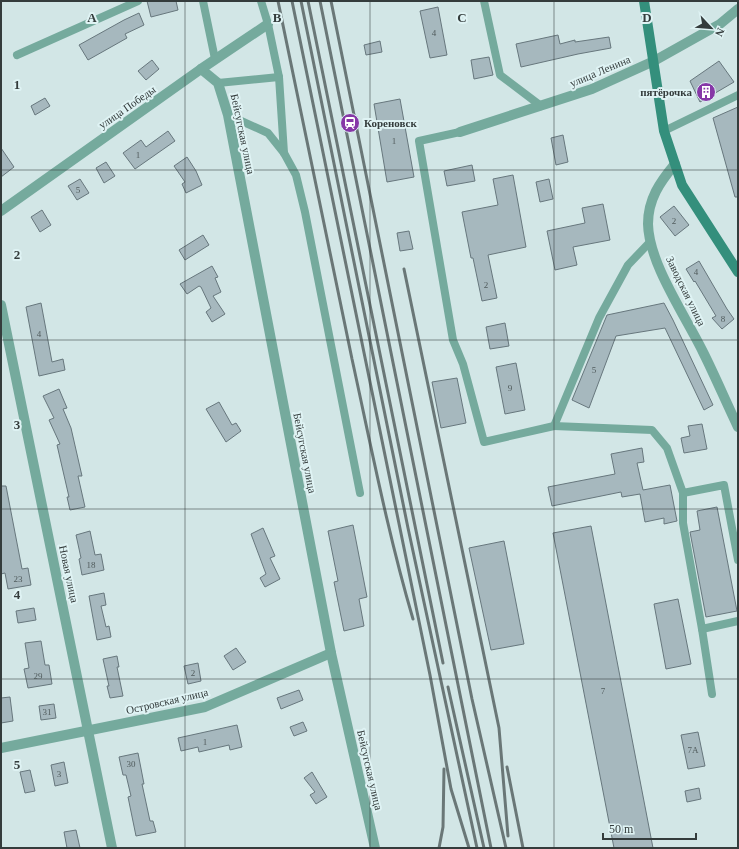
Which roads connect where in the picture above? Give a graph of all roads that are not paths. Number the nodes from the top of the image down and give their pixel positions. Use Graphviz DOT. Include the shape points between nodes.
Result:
graph roads {
  1 [pos="138,1"];
  2 [pos="203,1"];
  3 [pos="261,1"];
  4 [pos="484,1"];
  5 [pos="644,1"];
  6 [pos="738,9"];
  7 [pos="268,24"];
  8 [pos="17,54"];
  9 [pos="216,59"];
  10 [pos="654,61"];
  11 [pos="201,69"];
  12 [pos="279,77"];
  13 [pos="218,83"];
  14 [pos="738,95"];
  15 [pos="541,106"];
  16 [pos="228,115"];
  17 [pos="664,131"];
  18 [pos="460,132"];
  19 [pos="284,153"];
  20 [pos="675,164"];
  21 [pos="1,211"];
  22 [pos="650,242"];
  23 [pos="736,266"];
  24 [pos="1,305"];
  25 [pos="554,426"];
  26 [pos="738,427"];
  27 [pos="360,493"];
  28 [pos="682,493"];
  29 [pos="738,560"];
  30 [pos="738,621"];
  31 [pos="702,629"];
  32 [pos="331,653"];
  33 [pos="712,694"];
  34 [pos="88,731"];
  35 [pos="1,748"];
  36 [pos="112,848"];
  37 [pos="375,848"];
  1 -- 8 [label="lane"];
  2 -- 9 [label="lane"];
  3 -- 7 [label="lane"];
  4 -- 15 [label="lane" via="500,75"];
  5 -- 10 [label="main road"];
  6 -- 10 [label="street, улица Ленина" via="720,24"];
  7 -- 9 [label="street, улица Победы"];
  7 -- 12 [label="lane"];
  9 -- 11 [label="street, улица Победы"];
  10 -- 15 [label="street, улица Ленина" via="592,90"];
  10 -- 17 [label="main road"];
  11 -- 13 [label="street, Бейсугская улица"];
  11 -- 21 [label="street, улица Победы"];
  12 -- 13 [label="lane"];
  12 -- 19 [label="lane"];
  13 -- 16 [label="street, Бейсугская улица"];
  14 -- 17 [label="lane"];
  15 -- 18 [label="street, улица Ленина"];
  16 -- 19 [label="lane" via="268,133"];
  16 -- 32 [label="street, Бейсугская улица"];
  17 -- 20 [label="main road"];
  18 -- 25 [label="lane" via="419,141 452,340 463,364 484,442"];
  19 -- 27 [label="lane" via="296,175 305,212"];
  20 -- 22 [label="street, Заводская улица" via="660,181 652,198 648,223"];
  20 -- 23 [label="main road" via="682,185"];
  22 -- 25 [label="lane" via="628,265 599,318"];
  22 -- 26 [label="street, Заводская улица" via="665,280 703,351"];
  24 -- 34 [label="street, Новая улица"];
  25 -- 28 [label="lane" via="652,430 668,448"];
  28 -- 29 [label="lane" via="724,485"];
  28 -- 31 [label="lane" via="683,523"];
  30 -- 31 [label="lane"];
  31 -- 33 [label="lane"];
  32 -- 34 [label="street, Островская улица" via="205,707"];
  32 -- 37 [label="street, Бейсугская улица"];
  34 -- 35 [label="street, Островская улица"];
  34 -- 36 [label="street, Новая улица"];
}
